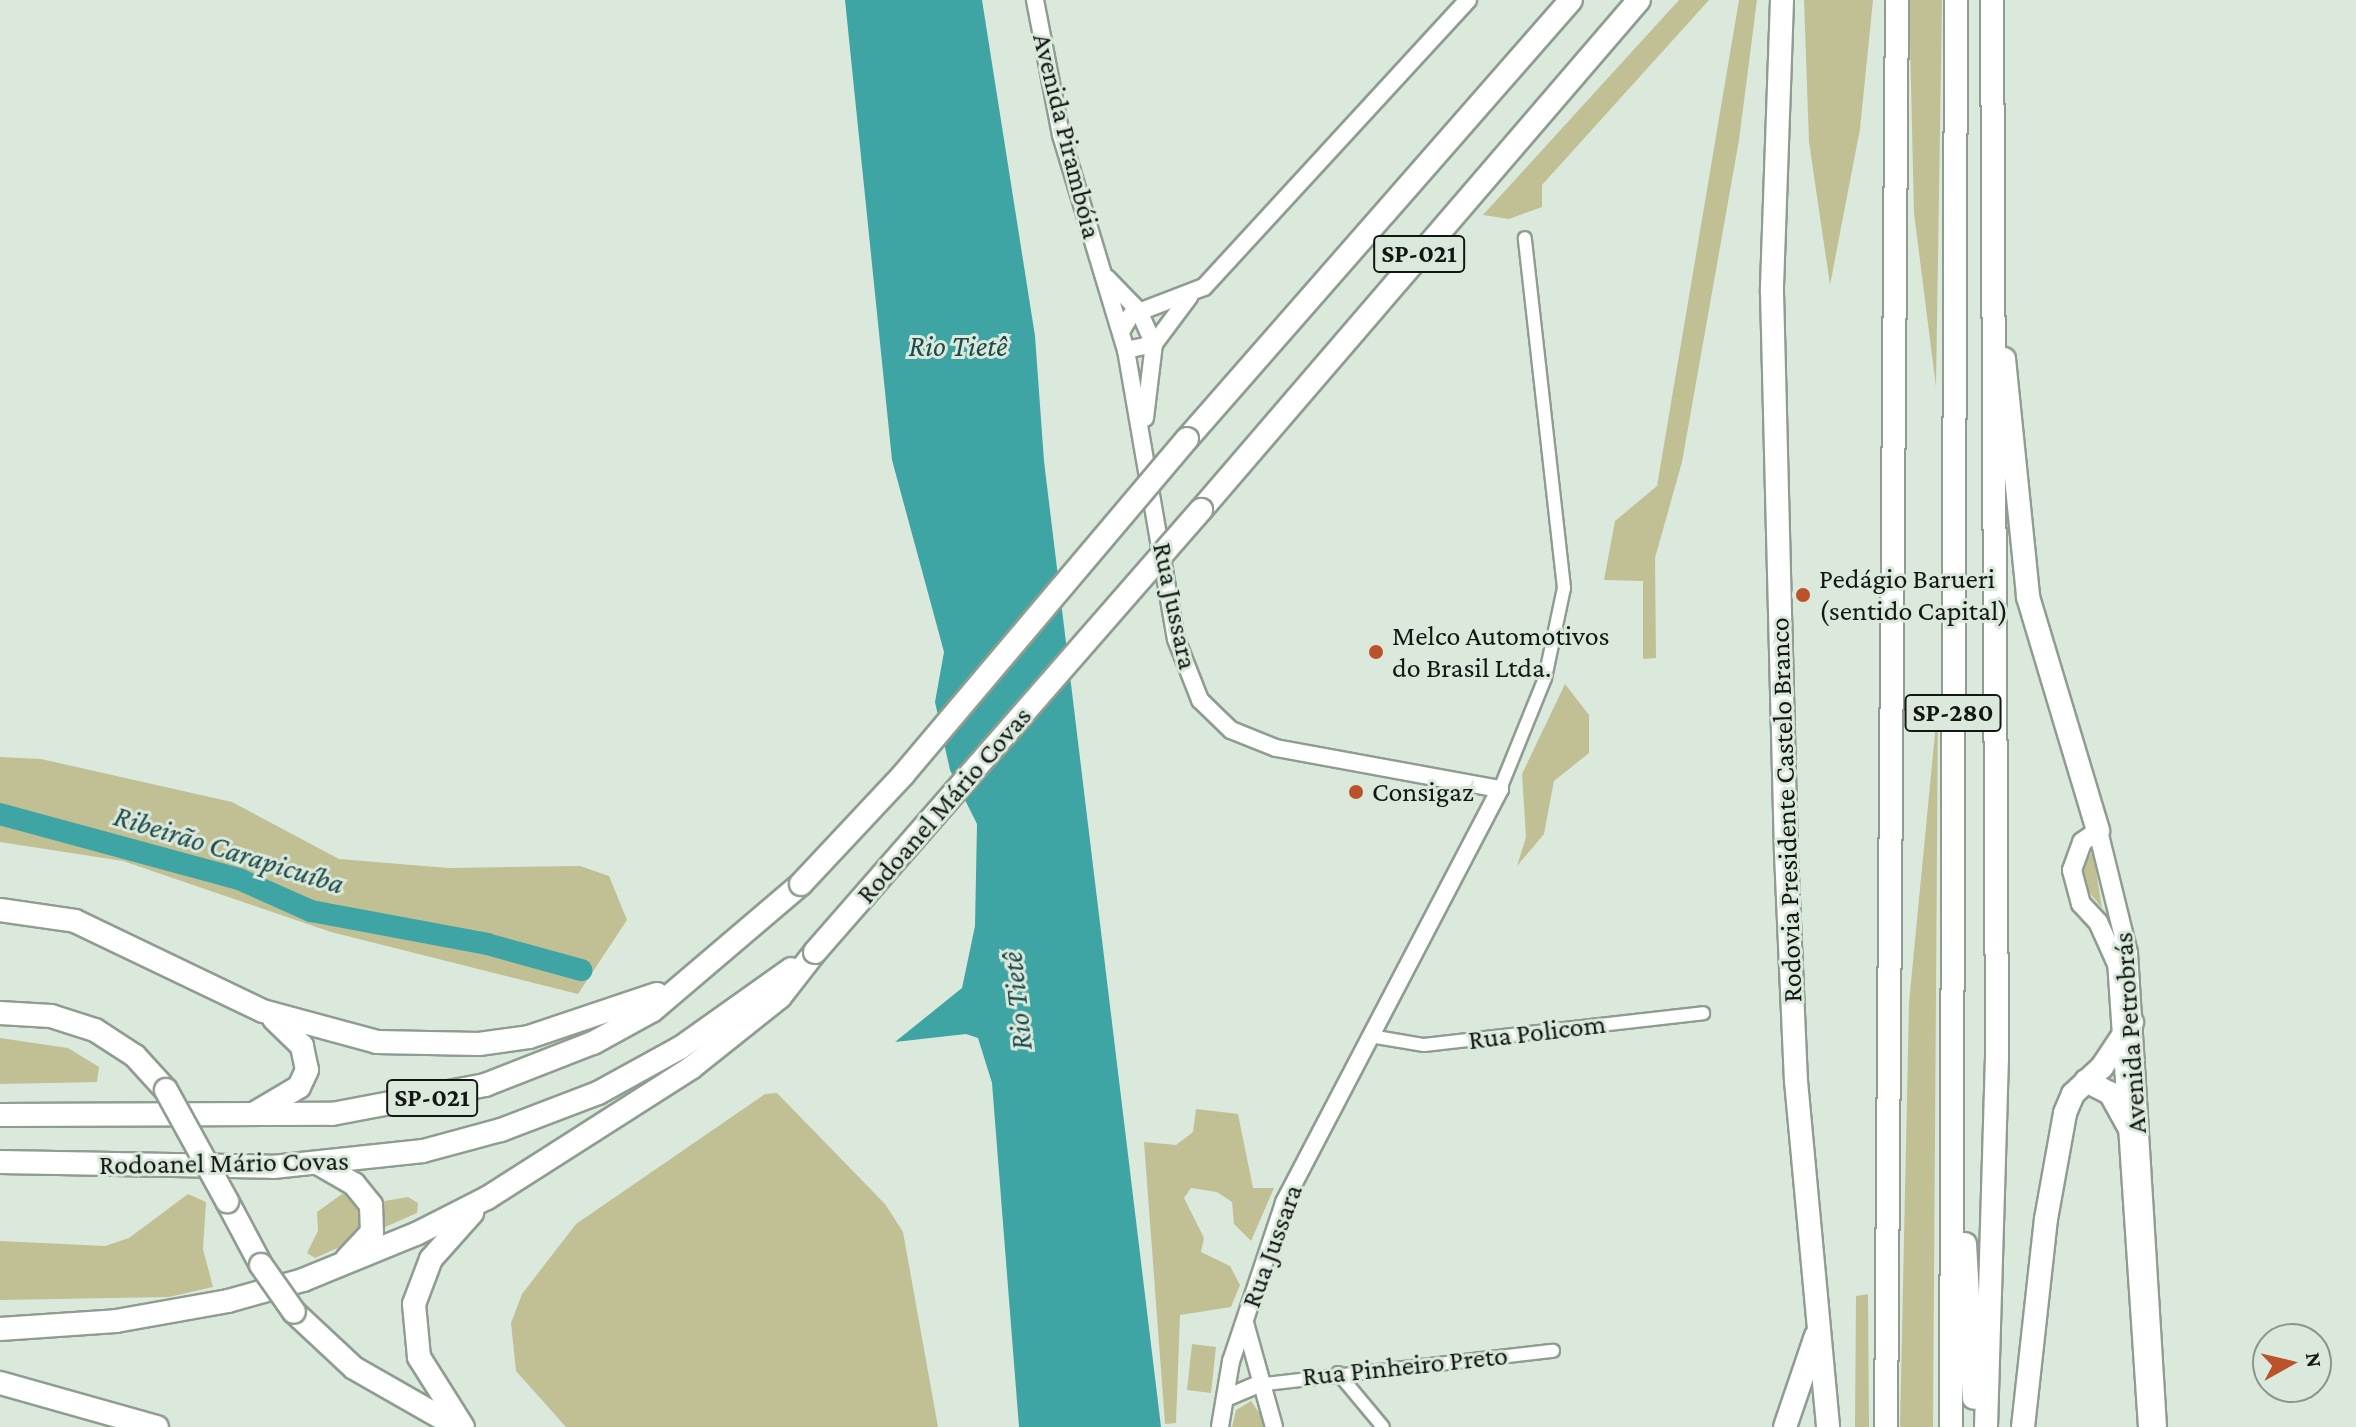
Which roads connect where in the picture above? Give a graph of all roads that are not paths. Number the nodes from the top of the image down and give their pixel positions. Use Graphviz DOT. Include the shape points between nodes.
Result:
graph roads {
  1 [pos="1035,0"];
  2 [pos="1468,0"];
  3 [pos="1571,0"];
  4 [pos="1639,0"];
  5 [pos="1782,0"];
  6 [pos="1897,0"];
  7 [pos="1956,0"];
  8 [pos="1993,4"];
  9 [pos="1525,238"];
  10 [pos="1990,253"];
  11 [pos="1102,271"];
  12 [pos="1189,297"];
  13 [pos="1139,311"];
  14 [pos="1122,330"];
  15 [pos="1154,344"];
  16 [pos="1126,350"];
  17 [pos="1143,430"];
  18 [pos="1500,789"];
  19 [pos="2098,831"];
  20 [pos="0,910"];
  21 [pos="699,977"];
  22 [pos="774,991"];
  23 [pos="263,1011"];
  24 [pos="1952,1012"];
  25 [pos="0,1013"];
  26 [pos="1703,1013"];
  27 [pos="2128,1029"];
  28 [pos="1370,1036"];
  29 [pos="2086,1081"];
  30 [pos="0,1115"];
  31 [pos="249,1116"];
  32 [pos="2130,1129"];
  33 [pos="0,1162"];
  34 [pos="320,1165"];
  35 [pos="487,1198"];
  36 [pos="340,1267"];
  37 [pos="1245,1321"];
  38 [pos="1819,1327"];
  39 [pos="0,1329"];
  40 [pos="1553,1351"];
  41 [pos="1338,1373"];
  42 [pos="0,1383"];
  43 [pos="1257,1385"];
  44 [pos="1226,1398"];
  45 [pos="157,1427"];
  46 [pos="461,1427"];
  47 [pos="1220,1427"];
  48 [pos="1274,1427"];
  49 [pos="1383,1427"];
  50 [pos="1785,1427"];
  51 [pos="1828,1427"];
  52 [pos="1886,1427"];
  53 [pos="1951,1427"];
  54 [pos="1976,1427"];
  55 [pos="1986,1427"];
  56 [pos="2023,1427"];
  57 [pos="2148,1427"];
  58 [pos="2157,1427"];
  1 -- 11 [label="main road, Avenida Pirambóia" via="1061,135"];
  2 -- 12 [label="main road, Rua Jussara" via="1326,160"];
  3 -- 21 [label="highway, Rodoanel Mário Covas / SP-021, bridge" via="1187,439 914,763 801,884"];
  4 -- 22 [label="highway, Rodoanel Mário Covas / SP-021, bridge" via="1201,510 815,952"];
  5 -- 38 [label="highway, Rodovia Presidente Castelo Branco" via="1772,292 1783,748 1796,1081"];
  6 -- 52 [label="highway, SP-280"];
  7 -- 24 [label="highway, SP-280"];
  8 -- 10 [label="highway"];
  9 -- 18 [label="street, Rua Jussara" via="1564,588 1545,678"];
  10 -- 19 [label="highway" via="2028,597"];
  10 -- 55 [label="highway" via="1997,1058"];
  11 -- 13 [label="main road, Avenida Pirambóia"];
  11 -- 14 [label="main road, Avenida Pirambóia"];
  12 -- 13 [label="main road, Rua Jussara"];
  12 -- 15 [label="main road, Rua Jussara"];
  13 -- 14 [label="main road"];
  13 -- 15 [label="main road, Avenida Pirambóia"];
  14 -- 16 [label="main road, Rua Jussara"];
  15 -- 16 [label="main road"];
  15 -- 17 [label="main road, Rua Jussara"];
  16 -- 17 [label="main road, Rua Jussara"];
  17 -- 18 [label="main road, Rua Jussara" via="1176,639 1188,678 1216,720 1276,748"];
  18 -- 28 [label="main road, Rua Jussara"];
  19 -- 27 [label="main road, Avenida Petrobrás" via="2122,916"];
  19 -- 27 [label="main road, Avenida Petrobrás" via="2082,842 2072,870 2081,904 2098,922 2117,964"];
  20 -- 23 [label="highway" via="52,915 98,930"];
  21 -- 23 [label="highway" via="578,1024 479,1044 377,1042"];
  21 -- 31 [label="highway, Rodoanel Mário Covas / SP-021" via="593,1043 485,1085 332,1114"];
  22 -- 34 [label="highway, Rodoanel Mário Covas / SP-021" via="657,1062 554,1111 423,1151"];
  22 -- 35 [label="highway" via="691,1068"];
  23 -- 31 [label="highway" via="297,1039 307,1070 299,1087"];
  24 -- 53 [label="highway, SP-280"];
  24 -- 54 [label="highway"];
  25 -- 46 [label="highway, bridge" via="51,1016 95,1030 135,1056 166,1090 261,1265 294,1312 354,1368"];
  26 -- 28 [label="street, Rua Policom" via="1424,1045"];
  27 -- 29 [label="highway"];
  27 -- 32 [label="main road, Avenida Petrobrás"];
  27 -- 58 [label="main road, Avenida Petrobrás"];
  28 -- 37 [label="main road, Rua Jussara" via="1284,1203"];
  29 -- 32 [label="highway" via="2110,1093"];
  29 -- 56 [label="highway" via="2073,1094 2062,1128"];
  30 -- 31 [label="highway, Rodoanel Mário Covas / SP-021"];
  32 -- 57 [label="main road, Avenida Petrobrás"];
  33 -- 34 [label="highway, Rodoanel Mário Covas / SP-021"];
  34 -- 36 [label="highway" via="354,1184 371,1205 372,1232"];
  35 -- 36 [label="highway"];
  35 -- 46 [label="highway" via="431,1259 414,1304 419,1357"];
  36 -- 39 [label="highway" via="193,1309"];
  37 -- 43 [label="main road, Rua Jussara"];
  37 -- 44 [label="main road, Rua Jussara"];
  38 -- 50 [label="highway"];
  38 -- 51 [label="highway, Rodovia Presidente Castelo Branco"];
  40 -- 41 [label="street, Rua Pinheiro Preto"];
  41 -- 43 [label="street, Rua Pinheiro Preto"];
  41 -- 49 [label="street"];
  42 -- 45 [label="highway"];
  43 -- 44 [label="main road"];
  43 -- 48 [label="main road, Rua Jussara"];
  44 -- 47 [label="main road, Rua Jussara"];
}
